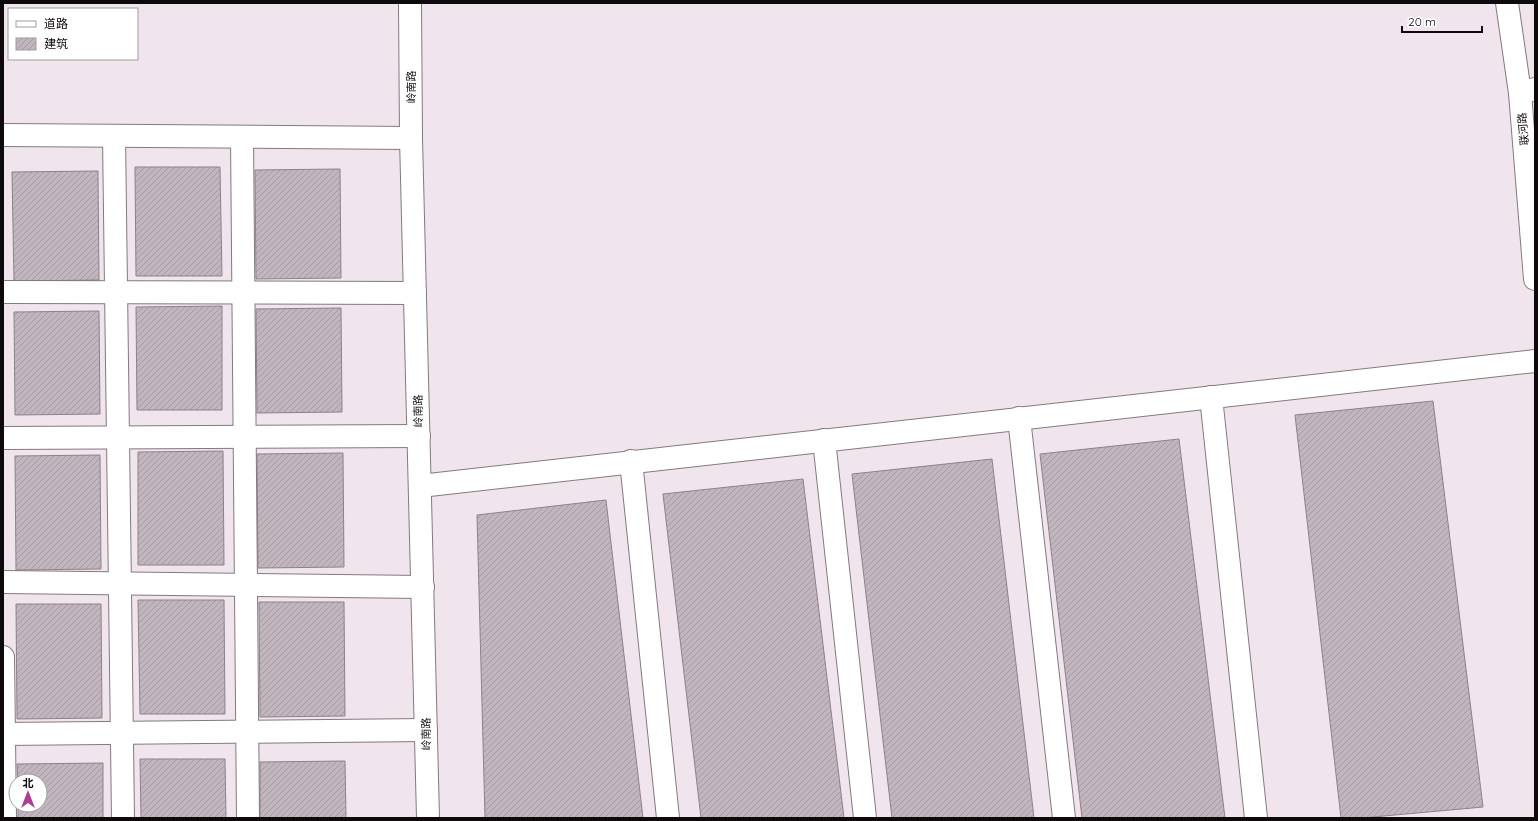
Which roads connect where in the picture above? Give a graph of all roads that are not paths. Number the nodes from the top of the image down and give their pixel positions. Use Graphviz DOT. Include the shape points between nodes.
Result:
graph roads {
  1 [pos="410,3"];
  2 [pos="1508,3"];
  3 [pos="1527,91"];
  4 [pos="3,135"];
  5 [pos="114,136"];
  6 [pos="242,137"];
  7 [pos="411,138"];
  8 [pos="1535,279"];
  9 [pos="3,292"];
  10 [pos="116,292"];
  11 [pos="244,293"];
  12 [pos="415,293"];
  13 [pos="1535,361"];
  14 [pos="1211,397"];
  15 [pos="1019,418"];
  16 [pos="419,436"];
  17 [pos="245,437"];
  18 [pos="3,438"];
  19 [pos="118,438"];
  20 [pos="824,440"];
  21 [pos="631,461"];
  22 [pos="420,486"];
  23 [pos="3,582"];
  24 [pos="120,584"];
  25 [pos="246,585"];
  26 [pos="423,587"];
  27 [pos="3,657"];
  28 [pos="426,730"];
  29 [pos="248,732"];
  30 [pos="122,733"];
  31 [pos="3,734"];
  32 [pos="5,818"];
  33 [pos="123,818"];
  34 [pos="248,818"];
  35 [pos="428,818"];
  36 [pos="668,818"];
  37 [pos="866,818"];
  38 [pos="1064,818"];
  39 [pos="1256,818"];
  1 -- 7 [label="street, 岭南路"];
  2 -- 3 [label="street, 联河路"];
  3 -- 8 [label="street, 联河路"];
  4 -- 5 [label="street"];
  5 -- 6 [label="street"];
  5 -- 10 [label="street"];
  6 -- 7 [label="street"];
  6 -- 11 [label="street"];
  7 -- 12 [label="street, 岭南路"];
  9 -- 10 [label="street"];
  10 -- 11 [label="street"];
  10 -- 19 [label="street"];
  11 -- 12 [label="street"];
  11 -- 17 [label="street"];
  12 -- 16 [label="street, 岭南路"];
  13 -- 14 [label="street"];
  14 -- 15 [label="street"];
  14 -- 39 [label="street"];
  15 -- 20 [label="street"];
  15 -- 38 [label="street"];
  16 -- 17 [label="street"];
  16 -- 22 [label="street, 岭南路"];
  17 -- 19 [label="street"];
  17 -- 25 [label="street"];
  18 -- 19 [label="street"];
  19 -- 24 [label="street"];
  20 -- 21 [label="street"];
  20 -- 37 [label="street"];
  21 -- 22 [label="street"];
  21 -- 36 [label="street"];
  22 -- 26 [label="street, 岭南路"];
  23 -- 24 [label="street"];
  24 -- 25 [label="street"];
  24 -- 30 [label="street"];
  25 -- 26 [label="street"];
  25 -- 29 [label="street"];
  26 -- 28 [label="street, 岭南路"];
  27 -- 31 [label="street"];
  28 -- 29 [label="street"];
  28 -- 35 [label="street, 岭南路"];
  29 -- 30 [label="street"];
  29 -- 34 [label="street"];
  30 -- 31 [label="street"];
  30 -- 33 [label="street"];
  31 -- 32 [label="street"];
}
